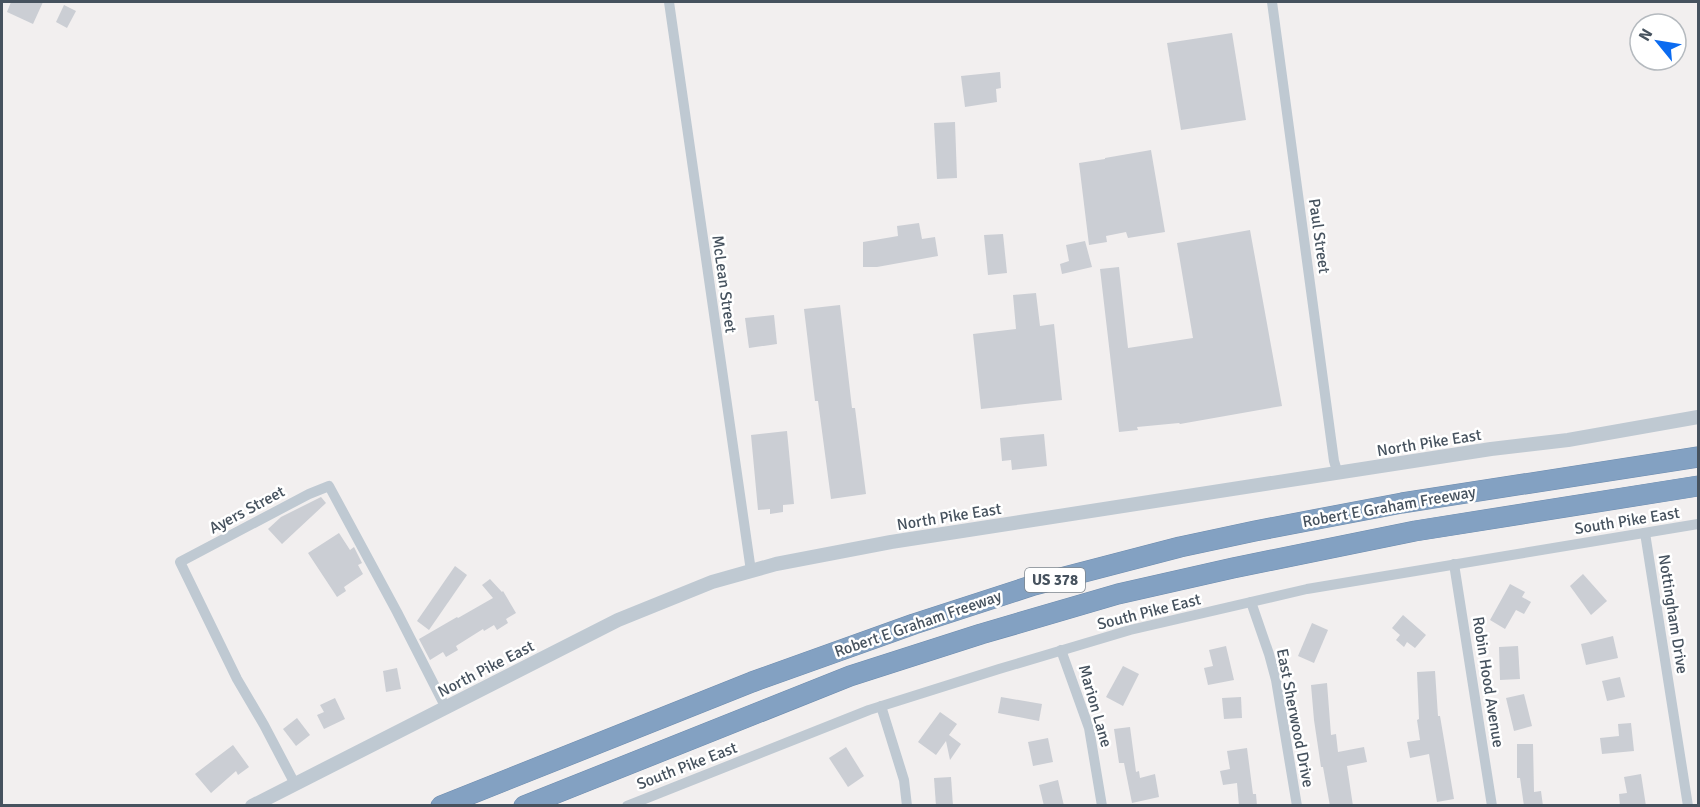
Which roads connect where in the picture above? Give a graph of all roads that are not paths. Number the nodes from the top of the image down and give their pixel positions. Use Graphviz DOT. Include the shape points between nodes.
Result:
graph roads {
  1 [pos="669,2"];
  2 [pos="1272,2"];
  3 [pos="1698,417"];
  4 [pos="1698,457"];
  5 [pos="1338,474"];
  6 [pos="1698,486"];
  7 [pos="1698,524"];
  8 [pos="1645,533"];
  9 [pos="1454,564"];
  10 [pos="751,571"];
  11 [pos="1251,602"];
  12 [pos="1061,650"];
  13 [pos="881,706"];
  14 [pos="446,708"];
  15 [pos="295,784"];
  16 [pos="252,806"];
  17 [pos="441,806"];
  18 [pos="524,806"];
  19 [pos="627,806"];
  20 [pos="907,806"];
  21 [pos="1102,806"];
  22 [pos="1297,806"];
  23 [pos="1492,806"];
  24 [pos="1688,806"];
  1 -- 10 [label="street, McLean Street"];
  2 -- 5 [label="street, Paul Street"];
  3 -- 5 [label="street, North Pike East"];
  4 -- 17 [label="highway, Robert E Graham Freeway / US 378" via="1402,503 1255,531 1034,585 752,682"];
  5 -- 10 [label="street, North Pike East" via="891,542"];
  6 -- 18 [label="highway, Robert E Graham Freeway / US 378" via="1415,531 1118,594 850,676"];
  7 -- 8 [label="street, South Pike East"];
  8 -- 9 [label="street, South Pike East"];
  8 -- 24 [label="street, Nottingham Drive"];
  9 -- 11 [label="street, South Pike East"];
  9 -- 23 [label="street, Robin Hood Avenue"];
  10 -- 14 [label="street, North Pike East" via="712,582 618,620"];
  11 -- 12 [label="street, South Pike East"];
  11 -- 22 [label="street, East Sherwood Drive" via="1276,680"];
  12 -- 13 [label="street, South Pike East"];
  12 -- 21 [label="street, Marion Lane" via="1089,728"];
  13 -- 19 [label="street, South Pike East"];
  13 -- 20 [label="street"];
  14 -- 15 [label="street, North Pike East"];
  14 -- 15 [label="street, Ayers Street" via="329,486 309,494 180,562 237,679"];
  15 -- 16 [label="street, North Pike East"];
}
